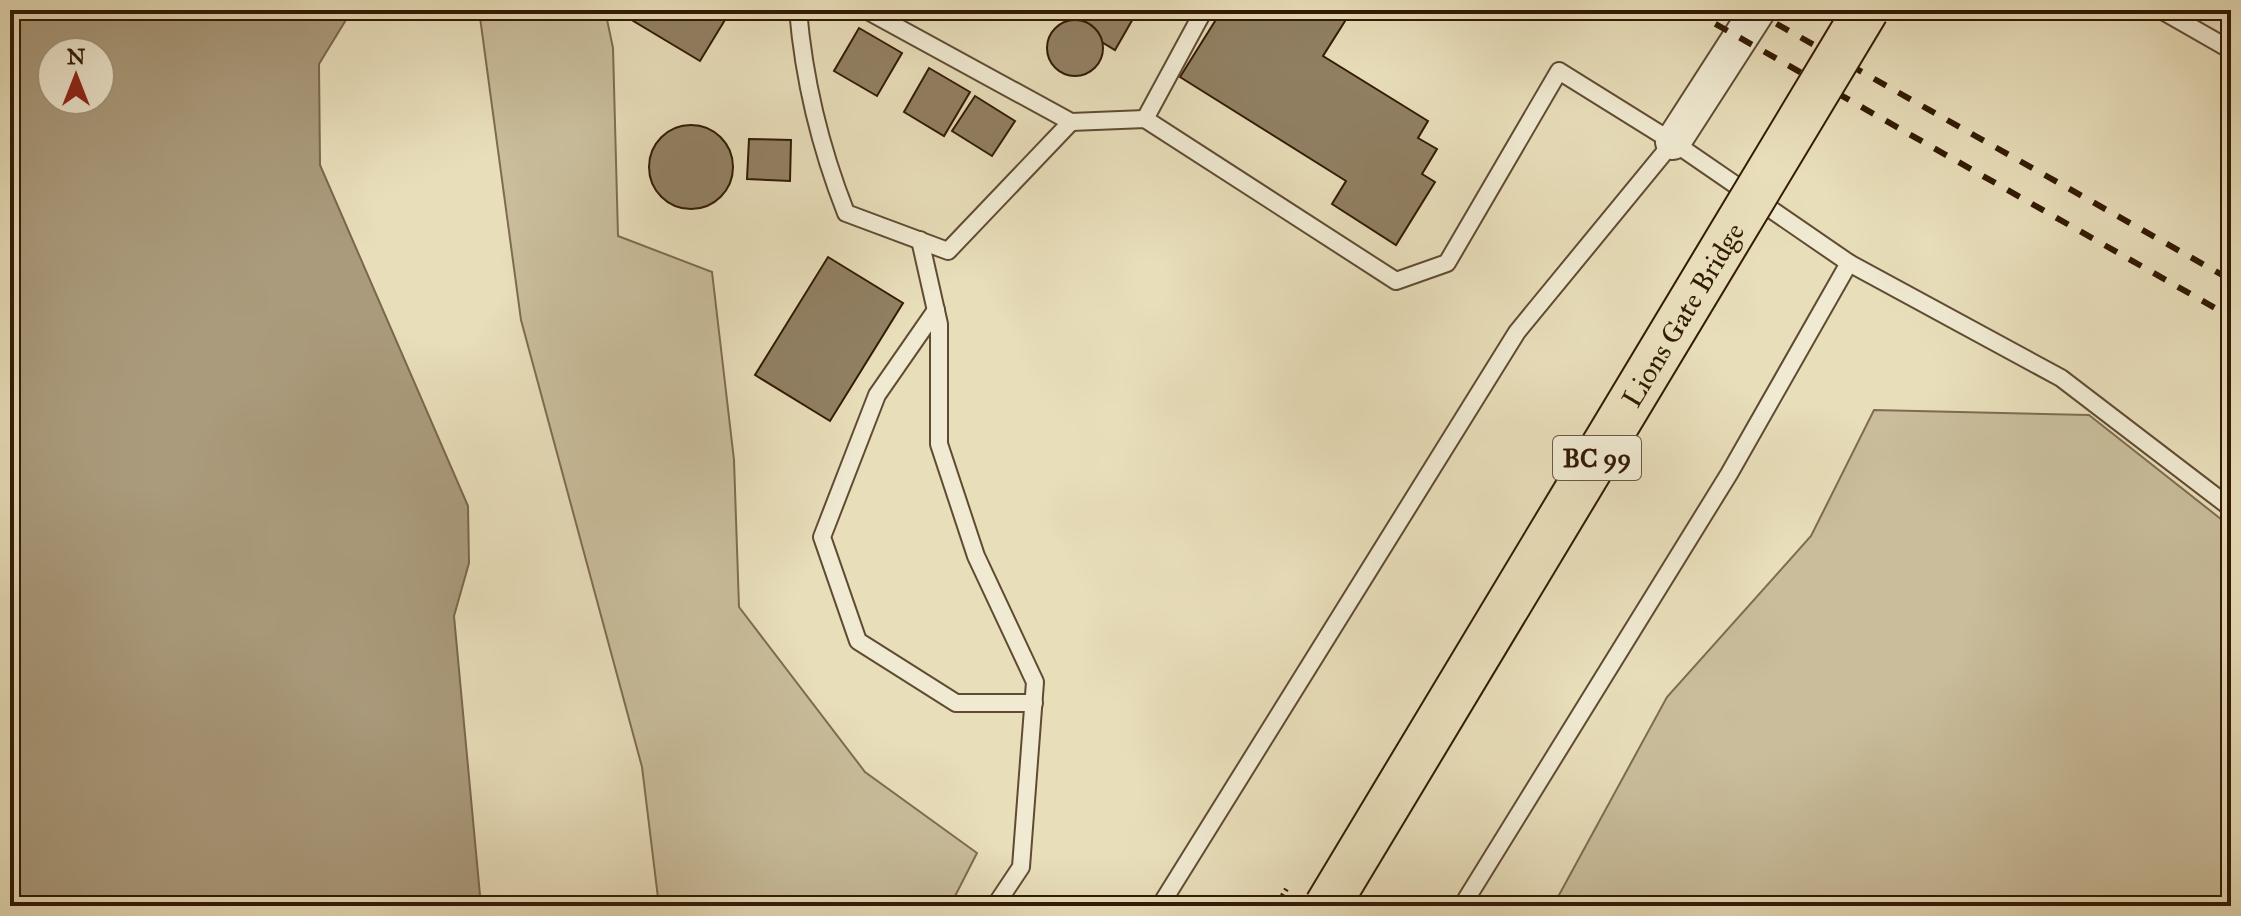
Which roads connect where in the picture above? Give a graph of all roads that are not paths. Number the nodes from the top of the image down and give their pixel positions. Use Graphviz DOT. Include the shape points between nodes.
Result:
graph roads {
  1 [pos="798,10"];
  2 [pos="866,10"];
  3 [pos="1204,10"];
  4 [pos="1758,10"];
  5 [pos="1866,10"];
  6 [pos="2161,10"];
  7 [pos="2231,50"];
  8 [pos="1145,119"];
  9 [pos="1071,122"];
  10 [pos="1673,142"];
  11 [pos="920,240"];
  12 [pos="1849,263"];
  13 [pos="936,310"];
  14 [pos="2231,508"];
  15 [pos="1034,703"];
  16 [pos="995,906"];
  17 [pos="1160,906"];
  18 [pos="1327,906"];
  19 [pos="1462,906"];
  1 -- 11 [label="lane" via="806,81 826,162 846,213"];
  2 -- 9 [label="lane"];
  3 -- 8 [label="lane"];
  4 -- 10 [label="street"];
  5 -- 18 [label="highway, Lions Gate Bridge / BC 99, bridge"];
  6 -- 7 [label="lane"];
  8 -- 9 [label="lane"];
  8 -- 10 [label="lane" via="1396,281 1447,263 1559,71"];
  9 -- 11 [label="lane" via="948,251"];
  10 -- 12 [label="lane"];
  10 -- 17 [label="lane" via="1517,332"];
  11 -- 13 [label="lane"];
  12 -- 14 [label="lane" via="2061,378"];
  12 -- 19 [label="lane" via="1729,474"];
  13 -- 15 [label="lane" via="939,444 976,556 1035,682"];
  13 -- 15 [label="lane" via="877,395 822,537 858,641 956,703"];
  15 -- 16 [label="lane" via="1021,867"];
}
